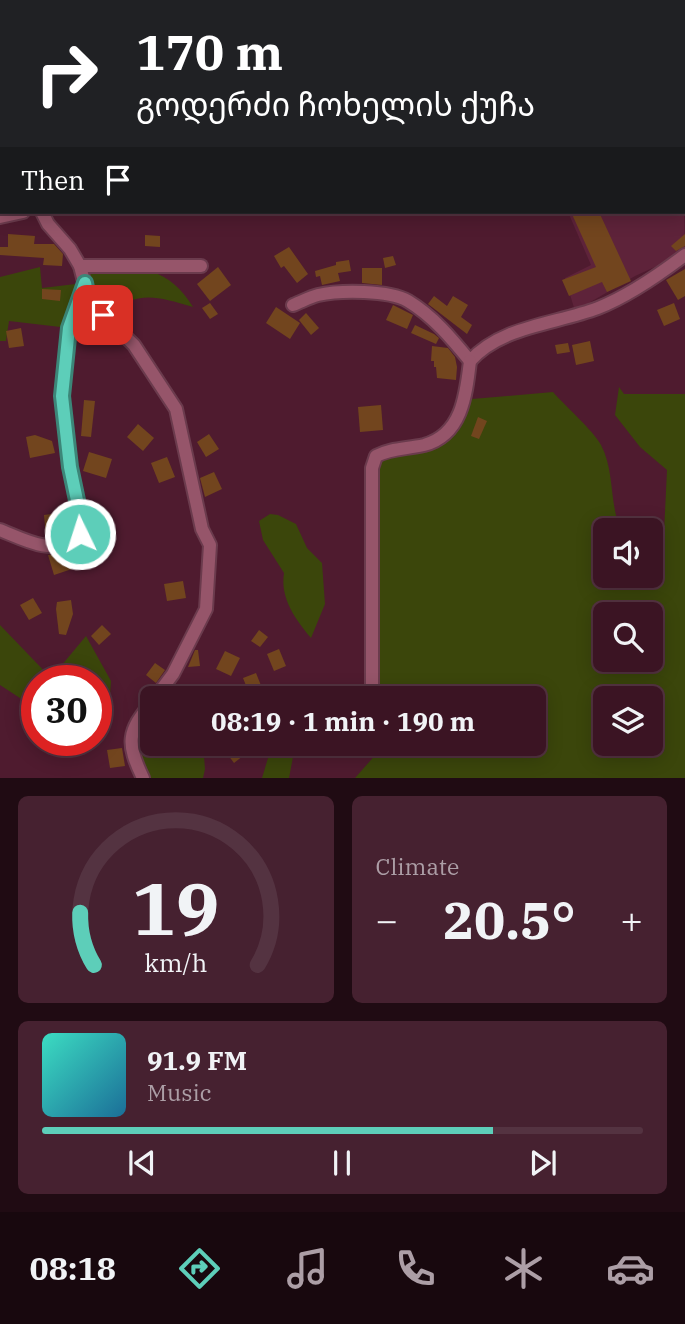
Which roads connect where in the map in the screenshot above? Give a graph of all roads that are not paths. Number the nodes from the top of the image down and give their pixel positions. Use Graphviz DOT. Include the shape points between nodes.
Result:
graph roads {
  1 [pos="43,214"];
  2 [pos="685,255"];
  3 [pos="80,266"];
  4 [pos="201,266"];
  5 [pos="85,283"];
  6 [pos="293,305"];
  7 [pos="471,360"];
  8 [pos="0,530"];
  9 [pos="164,686"];
  10 [pos="372,686"];
  11 [pos="140,718"];
  12 [pos="143,778"];
  1 -- 3 [label="street"];
  2 -- 7 [label="street" via="602,306 505,335"];
  3 -- 4 [label="street"];
  3 -- 5 [label="street"];
  5 -- 8 [label="street" via="69,328 62,396 80,534 76,541 57,547 38,545"];
  5 -- 9 [label="street" via="88,297 134,345 176,409 202,529 210,545 206,609"];
  6 -- 7 [label="street" via="318,295 349,292 405,300 430,317"];
  7 -- 10 [label="street" via="459,416 445,436 425,445 384,452 376,456 372,468"];
  11 -- 12 [label="street" via="130,737"];
}
